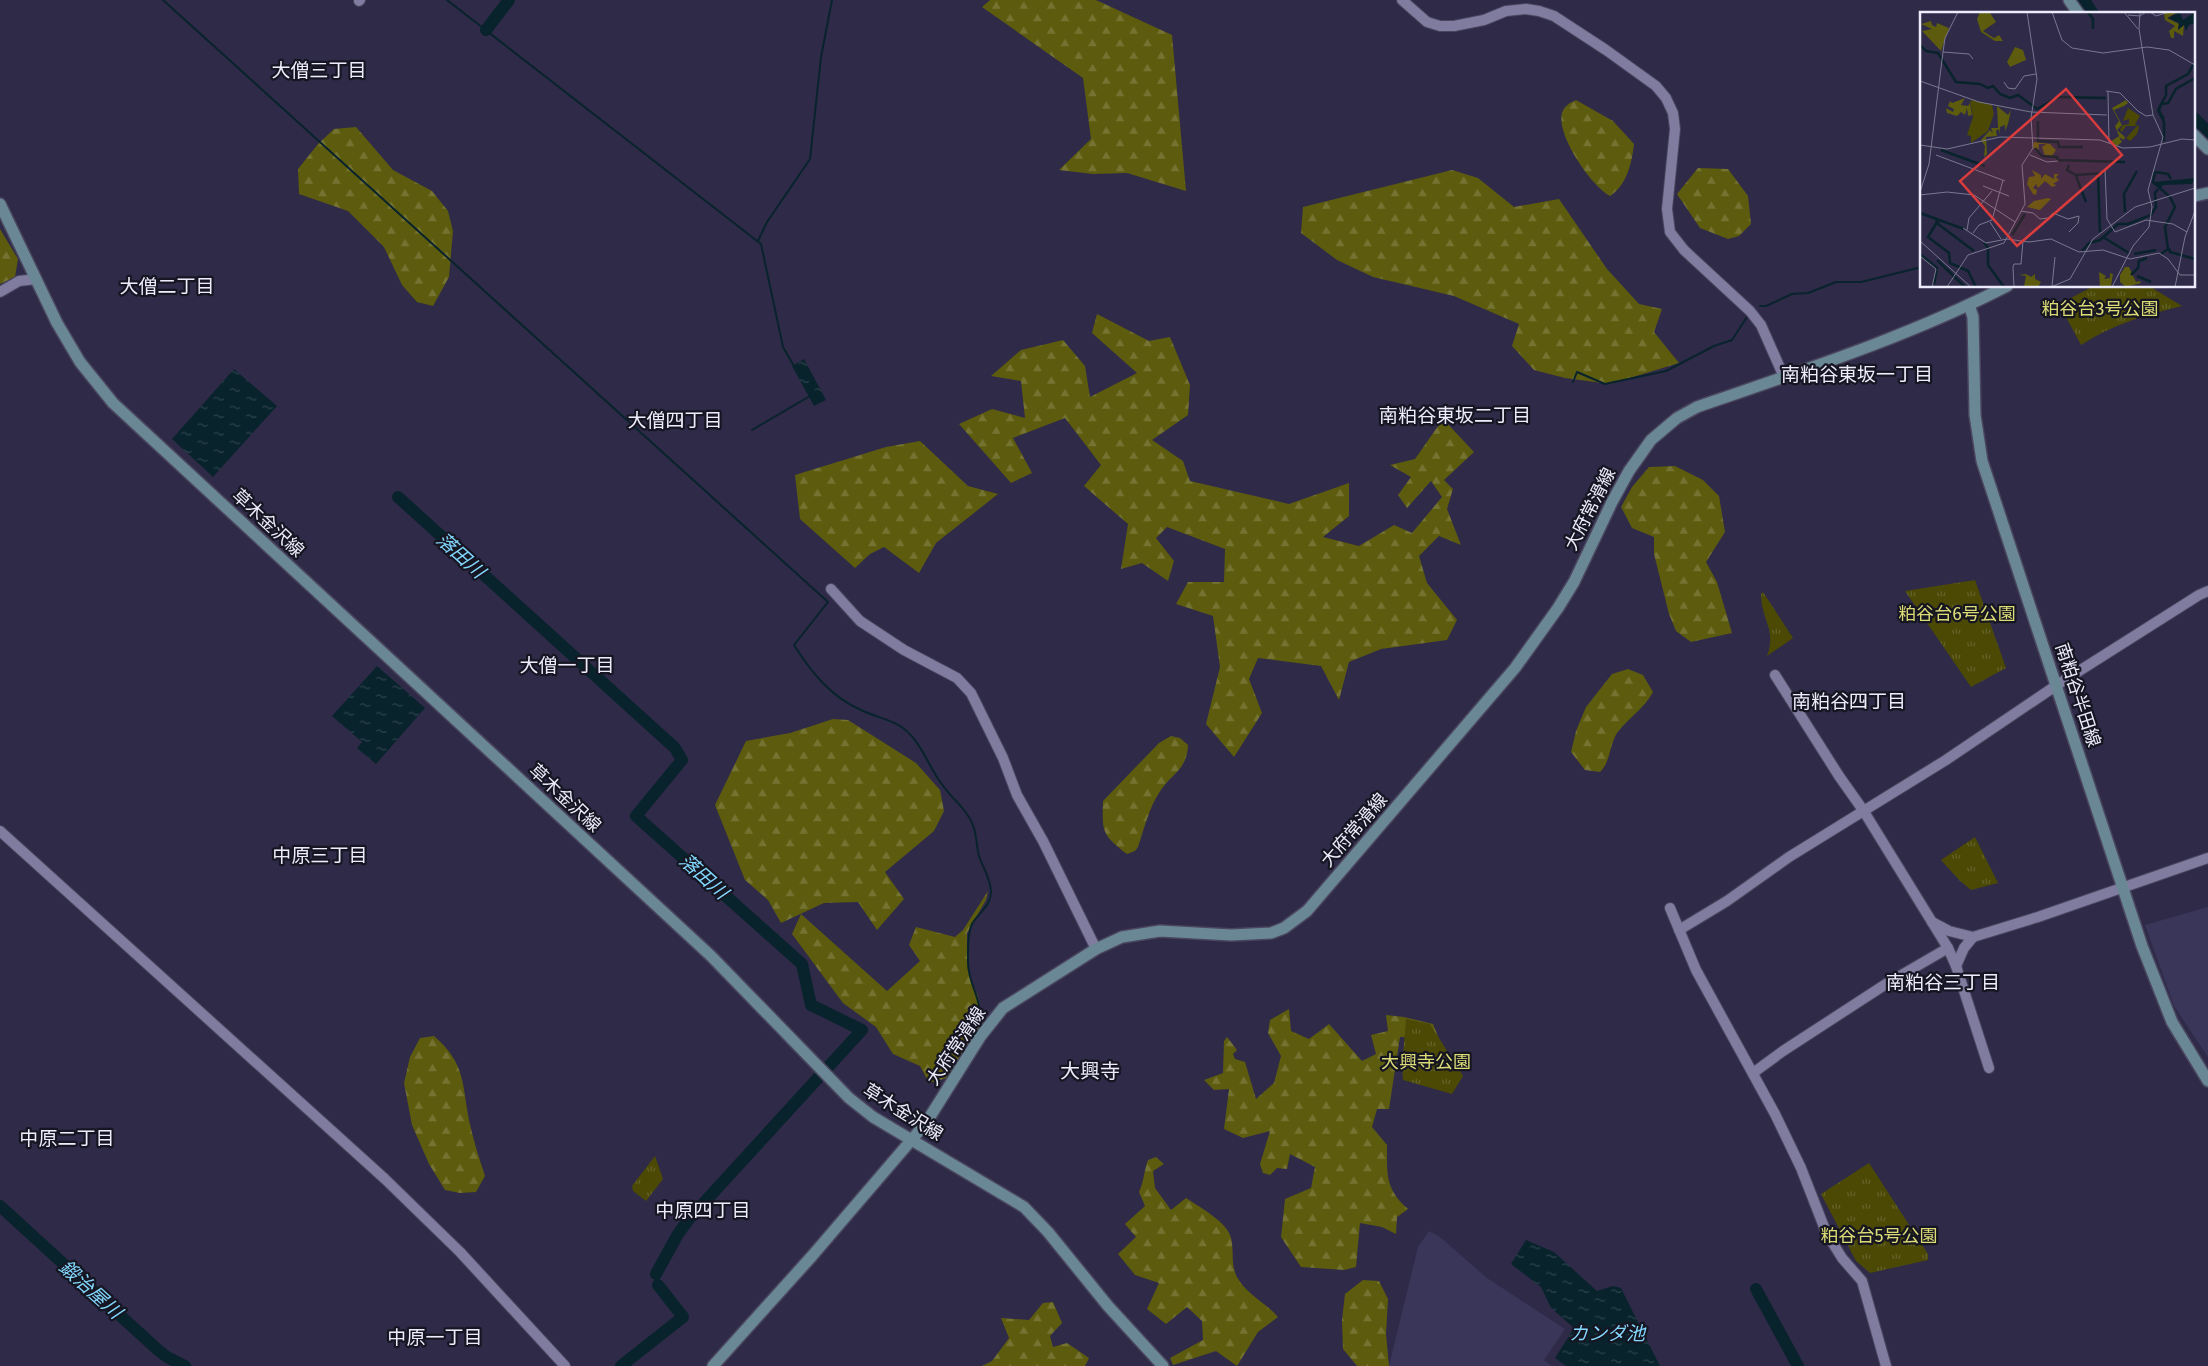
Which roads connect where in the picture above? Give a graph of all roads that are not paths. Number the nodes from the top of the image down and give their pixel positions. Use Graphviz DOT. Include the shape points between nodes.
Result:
graph roads {
  1 [pos="1402,0"];
  2 [pos="2071,0"];
  3 [pos="2078,12"];
  4 [pos="2196,137"];
  5 [pos="2208,149"];
  6 [pos="0,204"];
  7 [pos="36,279"];
  8 [pos="2003,288"];
  9 [pos="0,292"];
  10 [pos="1969,305"];
  11 [pos="1784,377"];
  12 [pos="831,588"];
  13 [pos="2208,591"];
  14 [pos="1775,675"];
  15 [pos="2057,685"];
  16 [pos="1863,810"];
  17 [pos="0,831"];
  18 [pos="2208,858"];
  19 [pos="2123,887"];
  20 [pos="1670,908"];
  21 [pos="1932,922"];
  22 [pos="1679,930"];
  23 [pos="1973,937"];
  24 [pos="1948,948"];
  25 [pos="1096,949"];
  26 [pos="1956,966"];
  27 [pos="1989,1068"];
  28 [pos="1753,1073"];
  29 [pos="2208,1081"];
  30 [pos="912,1139"];
  31 [pos="565,1366"];
  32 [pos="713,1366"];
  33 [pos="1163,1366"];
  34 [pos="1886,1366"];
  1 -- 11 [label="street" via="1428,22 1440,26 1484,20 1506,11 1539,11 1554,16 1656,86 1666,98 1675,129 1667,209 1670,232 1684,250 1750,311 1761,325"];
  2 -- 3 [label="main road"];
  4 -- 5 [label="main road"];
  6 -- 7 [label="main road, 草木金沢線"];
  7 -- 9 [label="street" via="19,281"];
  7 -- 30 [label="main road, 草木金沢線" via="67,341 113,403 711,956 849,1098 873,1117"];
  8 -- 10 [label="main road, 大府常滑線"];
  10 -- 11 [label="main road, 大府常滑線" via="1857,352"];
  10 -- 15 [label="main road, 南粕谷半田線" via="1973,317 1975,415 1981,456"];
  11 -- 25 [label="main road, 大府常滑線" via="1696,407 1676,418 1651,440 1612,502 1574,582 1535,642 1307,911 1284,928 1270,933 1231,935 1160,930 1122,937"];
  12 -- 25 [label="street" via="856,618 888,640 957,678 971,693 1017,795"];
  13 -- 15 [label="street"];
  14 -- 16 [label="street"];
  15 -- 16 [label="street" via="1946,760"];
  15 -- 19 [label="main road, 南粕谷半田線"];
  16 -- 21 [label="street"];
  16 -- 22 [label="street"];
  17 -- 31 [label="street" via="386,1179 460,1252"];
  18 -- 19 [label="street"];
  19 -- 23 [label="street"];
  19 -- 29 [label="main road, 南粕谷半田線" via="2163,1004 2181,1040"];
  20 -- 22 [label="street"];
  21 -- 23 [label="street" via="1949,931"];
  21 -- 24 [label="street"];
  22 -- 28 [label="street" via="1696,970"];
  23 -- 26 [label="street"];
  24 -- 26 [label="street"];
  24 -- 28 [label="street" via="1782,1050"];
  25 -- 30 [label="main road, 大府常滑線" via="1003,1008"];
  26 -- 27 [label="street"];
  28 -- 34 [label="street" via="1804,1175 1826,1232 1862,1281"];
  30 -- 32 [label="main road, 大府常滑線"];
  30 -- 33 [label="main road, 草木金沢線" via="1024,1208"];
}
